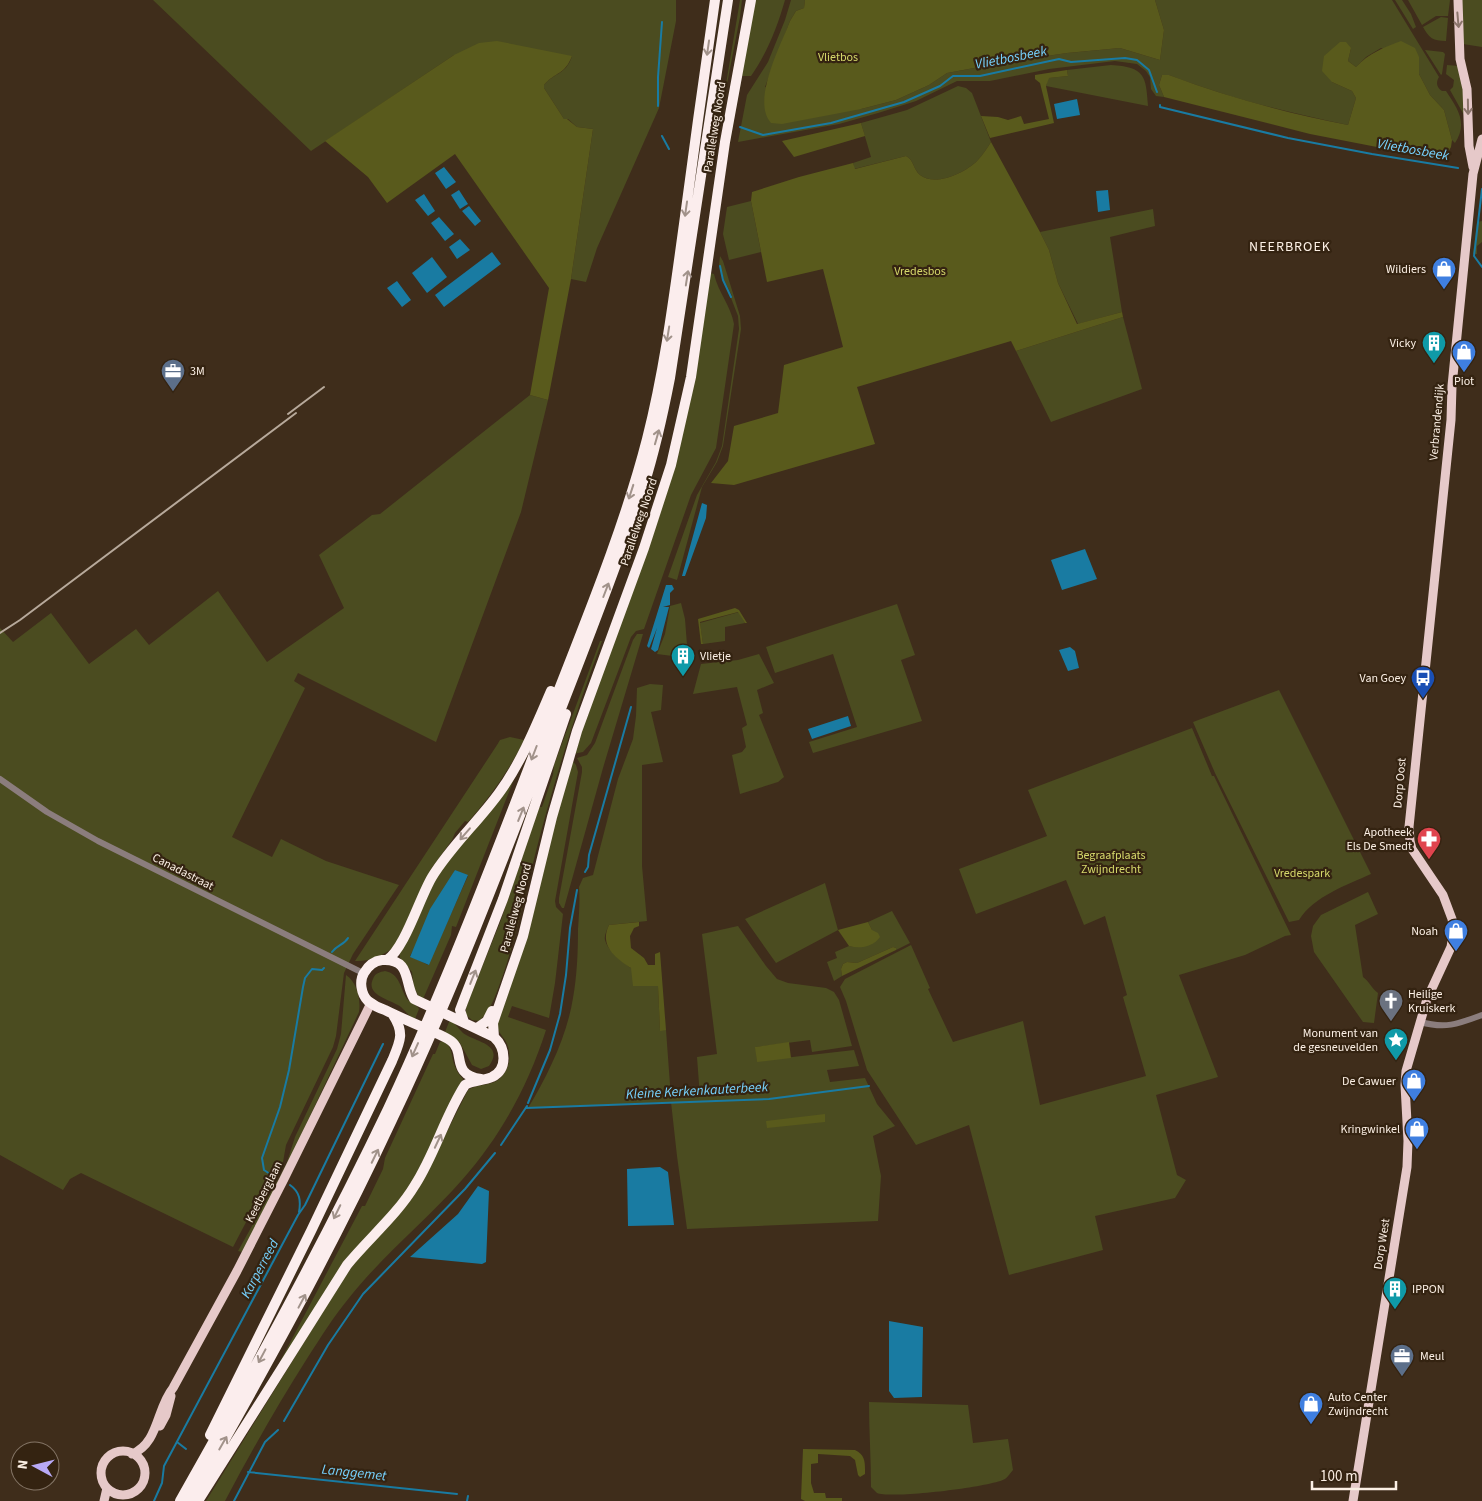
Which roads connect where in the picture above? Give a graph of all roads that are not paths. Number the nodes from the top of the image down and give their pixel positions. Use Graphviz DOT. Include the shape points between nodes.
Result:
graph roads {
  1 [pos="715,0"];
  2 [pos="728,0"];
  3 [pos="735,0"];
  4 [pos="746,0"];
  5 [pos="751,0"];
  6 [pos="1458,0"];
  7 [pos="719,65"];
  8 [pos="1482,139"];
  9 [pos="1473,168"];
  10 [pos="581,644"];
  11 [pos="1427,648"];
  12 [pos="0,779"];
  13 [pos="387,960"];
  14 [pos="364,974"];
  15 [pos="371,1003"];
  16 [pos="393,1014"];
  17 [pos="1482,1015"];
  18 [pos="464,1022"];
  19 [pos="1420,1022"];
  20 [pos="476,1028"];
  21 [pos="494,1037"];
  22 [pos="481,1080"];
  23 [pos="173,1388"];
  24 [pos="132,1454"];
  25 [pos="144,1466"];
  26 [pos="198,1468"];
  27 [pos="107,1488"];
  28 [pos="118,1498"];
  29 [pos="104,1501"];
  30 [pos="180,1501"];
  31 [pos="190,1501"];
  32 [pos="198,1501"];
  33 [pos="1353,1501"];
  1 -- 10 [label="highway, one-way" via="671,315 654,406 630,497"];
  2 -- 7 [label="highway"];
  3 -- 7 [label="highway"];
  4 -- 20 [label="highway, Parallelweg Noord" via="720,140 686,372 666,462 644,534 573,732 510,962 487,1021"];
  5 -- 21 [label="highway, Parallelweg Noord" via="726,133 693,368 676,446 647,540 568,760 523,936 493,1024"];
  6 -- 9 [label="main road, Verbrandendijk, one-way" via="1460,59 1467,88"];
  10 -- 7 [label="highway, one-way" via="644,484 660,427 680,323"];
  8 -- 9 [label="main road, Verbrandendijk"];
  9 -- 11 [label="main road, Verbrandendijk"];
  10 -- 13 [label="highway, one-way" via="565,658 538,720 500,793 444,860 397,952"];
  18 -- 10 [label="highway, one-way" via="460,1010 506,890 584,665"];
  10 -- 26 [label="highway, one-way" via="471,918 390,1105 297,1290"];
  31 -- 10 [label="highway, one-way" via="301,1303 397,1111 464,958 526,802"];
  11 -- 19 [label="main road, Dorp Oost" via="1408,827 1415,853 1443,895 1454,929 1451,947"];
  12 -- 14 [label="street, Canadastraat" via="47,812 103,844"];
  13 -- 14 [label="highway" via="372,963"];
  13 -- 18 [label="highway" via="402,966 407,973 414,999"];
  14 -- 15 [label="highway" via="362,987"];
  15 -- 16 [label="highway"];
  15 -- 23 [label="main road, Keetberglaan" via="237,1271"];
  16 -- 22 [label="highway" via="445,1037 456,1048 462,1069 472,1078"];
  16 -- 26 [label="highway" via="401,1037 392,1061 201,1452"];
  17 -- 19 [label="street" via="1449,1026"];
  18 -- 20 [label="highway"];
  19 -- 33 [label="main road, Dorp West" via="1405,1078 1408,1158"];
  20 -- 21 [label="highway"];
  21 -- 22 [label="highway" via="502,1046 504,1060 496,1074"];
  32 -- 22 [label="highway, one-way" via="348,1265 416,1185 465,1085"];
  23 -- 24 [label="main road, Keetberglaan" via="146,1444"];
  23 -- 25 [label="main road, Keetberglaan" via="166,1415 145,1456"];
  24 -- 25 [label="main road"];
  24 -- 27 [label="main road" via="118,1452 106,1460 101,1475"];
  25 -- 28 [label="main road" via="140,1487"];
  26 -- 30 [label="highway"];
  27 -- 28 [label="main road"];
  27 -- 29 [label="main road"];
}
